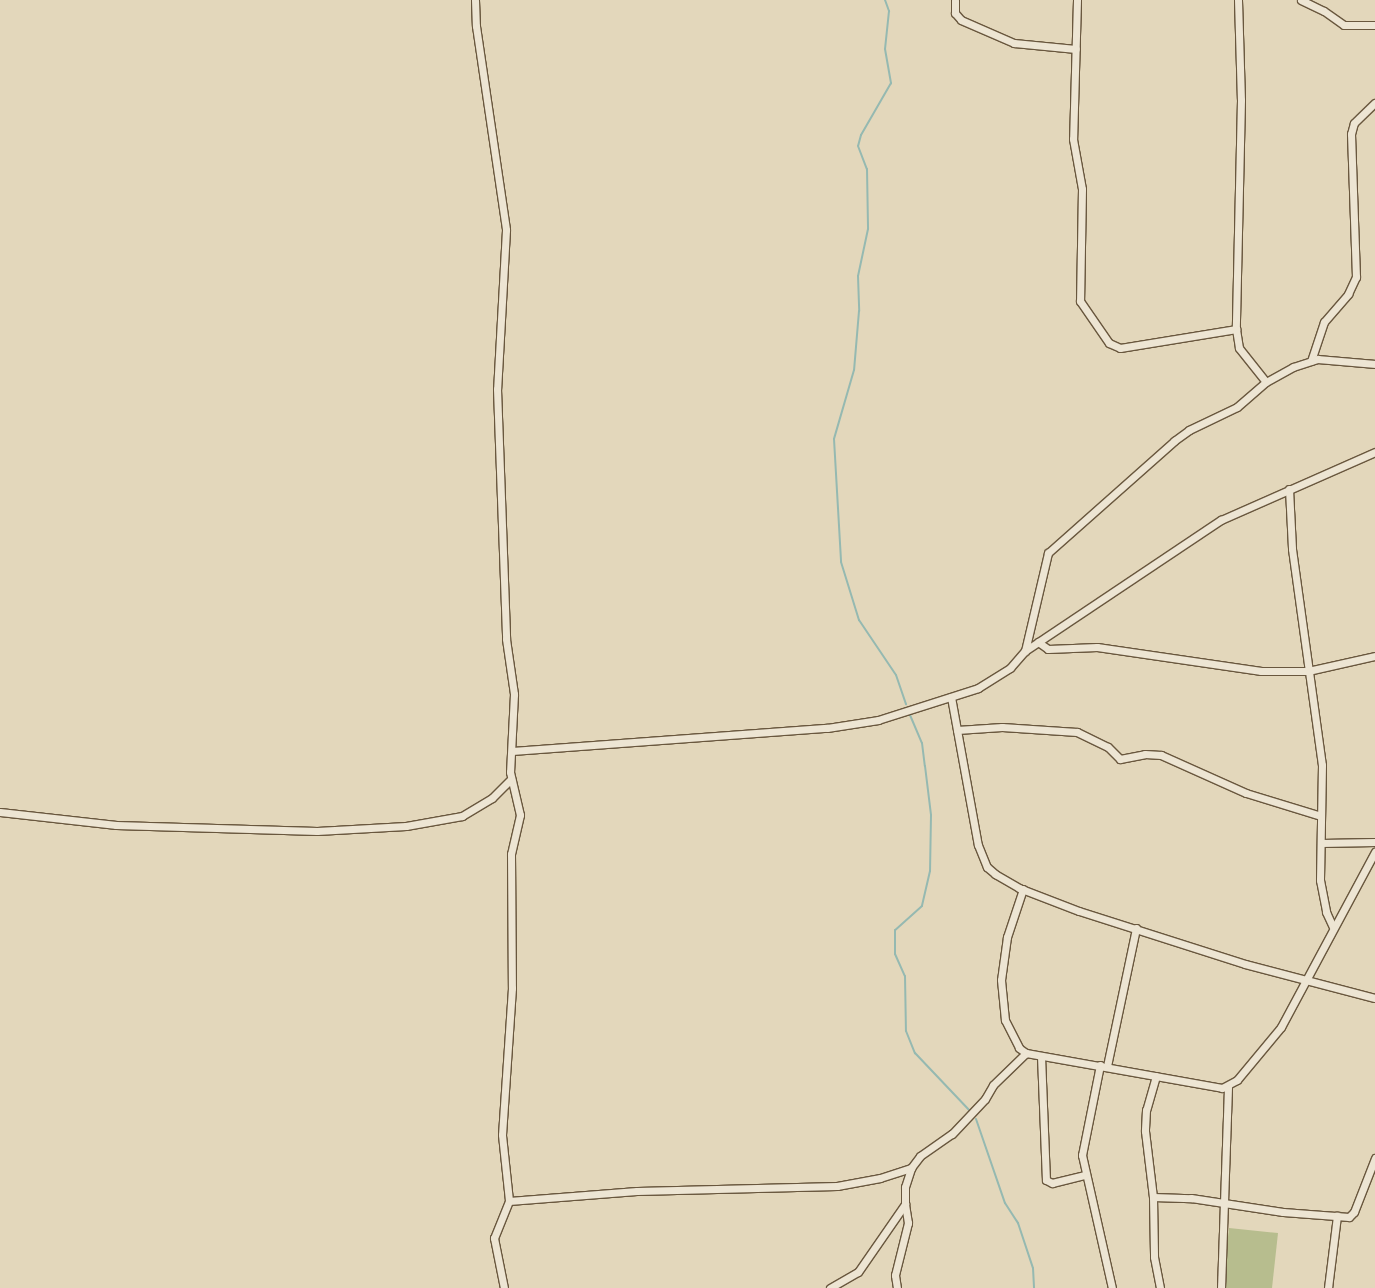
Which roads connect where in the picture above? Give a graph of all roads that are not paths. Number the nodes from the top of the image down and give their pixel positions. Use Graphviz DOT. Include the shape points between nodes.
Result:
graph roads {
  1 [pos="475,0"];
  2 [pos="955,0"];
  3 [pos="1077,0"];
  4 [pos="1238,0"];
  5 [pos="1301,0"];
  6 [pos="1375,25"];
  7 [pos="1076,49"];
  8 [pos="1375,103"];
  9 [pos="1236,329"];
  10 [pos="1311,361"];
  11 [pos="1375,364"];
  12 [pos="1266,382"];
  13 [pos="1375,452"];
  14 [pos="1289,489"];
  15 [pos="1038,642"];
  16 [pos="1024,651"];
  17 [pos="1375,656"];
  18 [pos="1308,671"];
  19 [pos="952,696"];
  20 [pos="957,730"];
  21 [pos="512,750"];
  22 [pos="511,779"];
  23 [pos="0,812"];
  24 [pos="1321,816"];
  25 [pos="1375,842"];
  26 [pos="1321,843"];
  27 [pos="1375,852"];
  28 [pos="1022,889"];
  29 [pos="1333,927"];
  30 [pos="1136,928"];
  31 [pos="1304,980"];
  32 [pos="1375,998"];
  33 [pos="1026,1053"];
  34 [pos="1041,1056"];
  35 [pos="1104,1066"];
  36 [pos="1156,1076"];
  37 [pos="1228,1086"];
  38 [pos="1375,1158"];
  39 [pos="912,1168"];
  40 [pos="1085,1175"];
  41 [pos="1152,1197"];
  42 [pos="508,1201"];
  43 [pos="1222,1202"];
  44 [pos="905,1204"];
  45 [pos="1337,1216"];
  46 [pos="504,1288"];
  47 [pos="830,1288"];
  48 [pos="897,1288"];
  49 [pos="1112,1288"];
  50 [pos="1160,1288"];
  51 [pos="1221,1288"];
  52 [pos="1328,1288"];
  1 -- 21 [label="street" via="506,230 497,389 506,639 514,694"];
  2 -- 7 [label="street" via="955,13 961,20 1014,43"];
  3 -- 7 [label="street"];
  4 -- 9 [label="street" via="1241,100"];
  5 -- 6 [label="street" via="1324,10 1344,25"];
  7 -- 9 [label="street" via="1073,139 1082,189 1079,297 1082,306 1109,343 1120,348"];
  8 -- 10 [label="street" via="1354,123 1351,134 1356,277 1348,294 1324,322"];
  9 -- 12 [label="street" via="1239,348"];
  10 -- 11 [label="street"];
  10 -- 12 [label="street"];
  12 -- 16 [label="street" via="1237,407 1178,438 1048,553"];
  13 -- 14 [label="street"];
  14 -- 15 [label="street" via="1214,524"];
  14 -- 18 [label="street" via="1292,549"];
  15 -- 16 [label="street"];
  15 -- 18 [label="street" via="1052,650 1097,647 1261,671"];
  16 -- 19 [label="street" via="1010,668 989,683"];
  17 -- 18 [label="street"];
  18 -- 24 [label="street" via="1322,765"];
  19 -- 20 [label="street"];
  19 -- 21 [label="street" via="878,720 827,728"];
  20 -- 24 [label="street" via="1002,727 1077,732 1108,746 1120,759 1161,754 1246,793"];
  20 -- 28 [label="street" via="982,857 995,874"];
  21 -- 22 [label="street"];
  22 -- 23 [label="street" via="492,798 462,816 406,826 317,831 116,825"];
  22 -- 42 [label="street" via="520,815 511,854 512,988 502,1135"];
  24 -- 26 [label="street"];
  25 -- 26 [label="street"];
  26 -- 29 [label="street" via="1322,897"];
  27 -- 29 [label="street"];
  28 -- 30 [label="street" via="1079,912"];
  28 -- 33 [label="street" via="1007,936 1001,991 1008,1031"];
  29 -- 31 [label="street"];
  30 -- 31 [label="street"];
  30 -- 35 [label="street"];
  31 -- 32 [label="street"];
  31 -- 37 [label="street" via="1269,1044"];
  33 -- 34 [label="street"];
  33 -- 39 [label="street" via="993,1085 966,1121 920,1156"];
  34 -- 35 [label="street"];
  34 -- 40 [label="street" via="1046,1180 1052,1183"];
  35 -- 36 [label="street"];
  35 -- 40 [label="street" via="1082,1147"];
  36 -- 37 [label="street" via="1215,1087"];
  36 -- 41 [label="street" via="1145,1119"];
  37 -- 43 [label="street"];
  38 -- 45 [label="street" via="1354,1212 1348,1217"];
  39 -- 42 [label="street" via="837,1186 628,1192"];
  39 -- 44 [label="street" via="905,1187"];
  40 -- 49 [label="street"];
  41 -- 43 [label="street"];
  41 -- 50 [label="street" via="1154,1257"];
  42 -- 46 [label="street" via="494,1238"];
  43 -- 45 [label="street" via="1273,1211"];
  43 -- 51 [label="street"];
  44 -- 47 [label="street" via="858,1272"];
  44 -- 48 [label="street" via="908,1222 895,1275"];
  45 -- 52 [label="street"];
}
